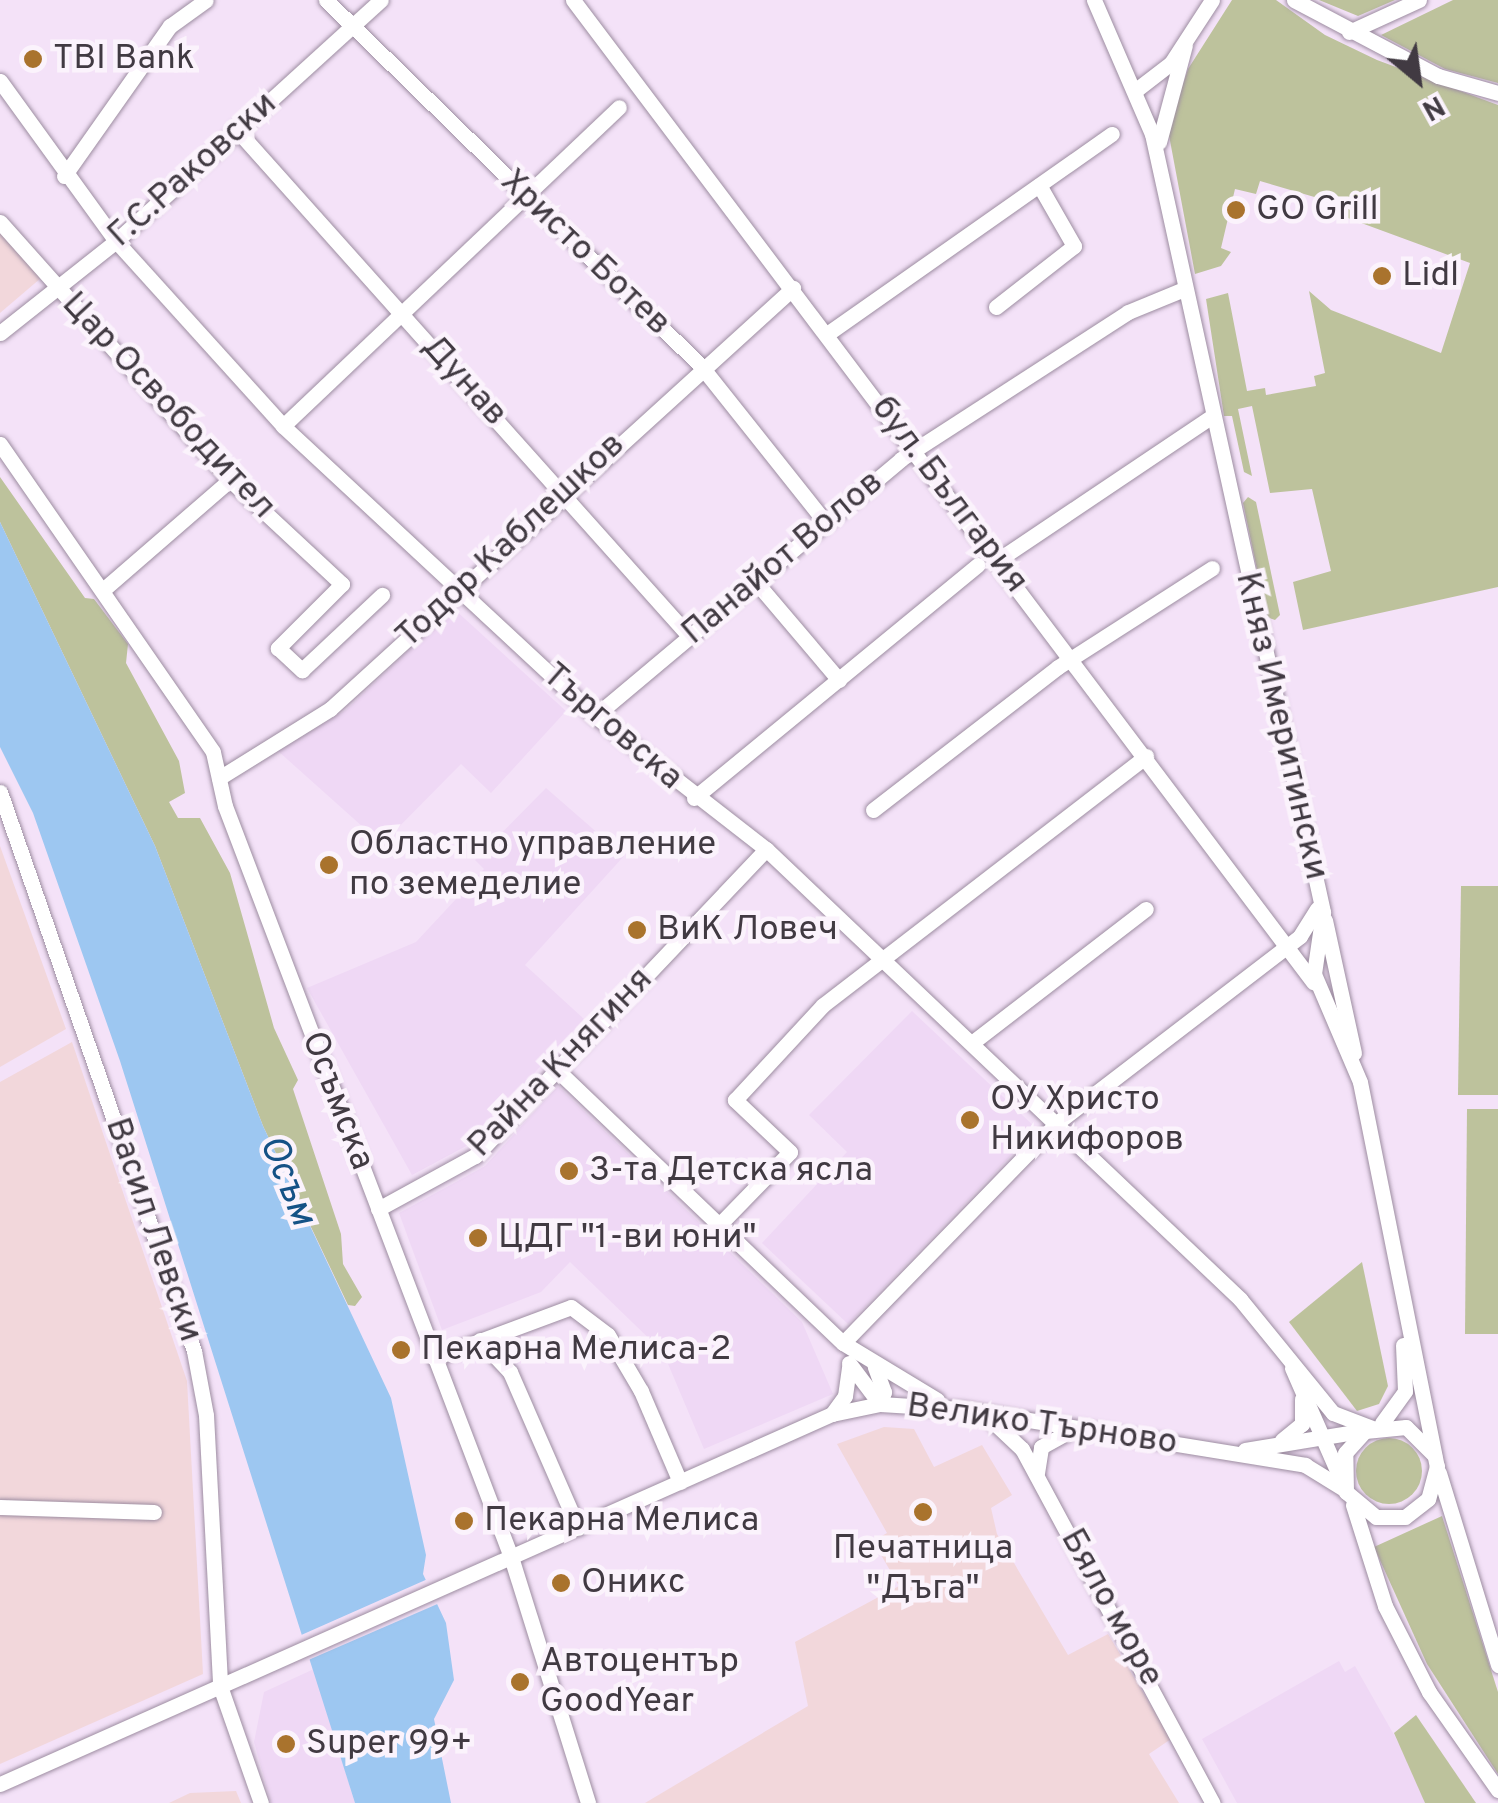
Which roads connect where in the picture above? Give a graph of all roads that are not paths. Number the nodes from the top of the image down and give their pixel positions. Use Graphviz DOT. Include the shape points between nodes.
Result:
graph roads {
  1 [pos="206,0"];
  2 [pos="326,0"];
  3 [pos="381,0"];
  4 [pos="573,0"];
  5 [pos="1094,0"];
  6 [pos="1212,0"];
  7 [pos="1294,0"];
  8 [pos="1419,0"];
  9 [pos="352,26"];
  10 [pos="1348,32"];
  11 [pos="1185,45"];
  12 [pos="0,81"];
  13 [pos="1136,90"];
  14 [pos="1498,93"];
  15 [pos="620,106"];
  16 [pos="236,129"];
  17 [pos="1112,134"];
  18 [pos="1157,162"];
  19 [pos="64,176"];
  20 [pos="1038,186"];
  21 [pos="526,194"];
  22 [pos="2,224"];
  23 [pos="116,241"];
  24 [pos="57,288"];
  25 [pos="793,288"];
  26 [pos="1184,289"];
  27 [pos="996,307"];
  28 [pos="403,313"];
  29 [pos="0,333"];
  30 [pos="827,334"];
  31 [pos="701,366"];
  32 [pos="1212,416"];
  33 [pos="284,426"];
  34 [pos="0,444"];
  35 [pos="914,450"];
  36 [pos="230,480"];
  37 [pos="563,492"];
  38 [pos="825,522"];
  39 [pos="998,560"];
  40 [pos="978,565"];
  41 [pos="1212,568"];
  42 [pos="755,581"];
  43 [pos="104,589"];
  44 [pos="458,590"];
  45 [pos="382,595"];
  46 [pos="689,636"];
  47 [pos="1071,658"];
  48 [pos="838,680"];
  49 [pos="595,716"];
  50 [pos="1146,756"];
  51 [pos="219,778"];
  52 [pos="0,792"];
  53 [pos="694,798"];
  54 [pos="874,810"];
  55 [pos="766,849"];
  56 [pos="1316,884"];
  57 [pos="1146,909"];
  58 [pos="1323,912"];
  59 [pos="1289,945"];
  60 [pos="884,958"];
  61 [pos="1320,994"];
  62 [pos="973,1042"];
  63 [pos="557,1070"];
  64 [pos="1360,1082"];
  65 [pos="1058,1122"];
  66 [pos="378,1208"];
  67 [pos="720,1223"];
  68 [pos="1400,1296"];
  69 [pos="1270,1330"];
  70 [pos="480,1340"];
  71 [pos="843,1343"];
  72 [pos="434,1358"];
  73 [pos="849,1364"];
  74 [pos="873,1364"];
  75 [pos="1300,1381"];
  76 [pos="880,1404"];
  77 [pos="961,1409"];
  78 [pos="984,1413"];
  79 [pos="832,1414"];
  80 [pos="1027,1421"];
  81 [pos="1372,1428"];
  82 [pos="1076,1429"];
  83 [pos="1324,1438"];
  84 [pos="1270,1446"];
  85 [pos="1022,1450"];
  86 [pos="1232,1452"];
  87 [pos="1436,1460"];
  88 [pos="1037,1469"];
  89 [pos="680,1482"];
  90 [pos="1347,1492"];
  91 [pos="0,1507"];
  92 [pos="154,1512"];
  93 [pos="578,1528"];
  94 [pos="511,1556"];
  95 [pos="1498,1665"];
  96 [pos="220,1686"];
  97 [pos="0,1784"];
  98 [pos="1498,1790"];
  99 [pos="261,1803"];
  100 [pos="588,1803"];
  101 [pos="1213,1803"];
  1 -- 19 [label="street" via="170,26"];
  2 -- 9 [label="street, Христо Ботев"];
  3 -- 9 [label="street, Г.С.Раковски"];
  4 -- 25 [label="street, бул. България"];
  5 -- 13 [label="street, Княз Имеритински"];
  6 -- 11 [label="street"];
  7 -- 10 [label="street"];
  8 -- 10 [label="street"];
  9 -- 16 [label="street, Г.С.Раковски"];
  9 -- 21 [label="street, Христо Ботев"];
  10 -- 14 [label="street" via="1438,76"];
  11 -- 13 [label="street"];
  11 -- 18 [label="street" via="1162,116"];
  12 -- 19 [label="street, Търговска"];
  13 -- 18 [label="street, Княз Имеритински"];
  15 -- 21 [label="street"];
  16 -- 23 [label="street, Г.С.Раковски"];
  16 -- 28 [label="street, Дунав"];
  17 -- 20 [label="street"];
  18 -- 26 [label="street, Княз Имеритински"];
  19 -- 23 [label="street, Търговска"];
  20 -- 27 [label="street" via="1074,246"];
  20 -- 30 [label="street"];
  21 -- 28 [label="street"];
  21 -- 31 [label="street, Христо Ботев"];
  22 -- 24 [label="street, Цар Освободител"];
  23 -- 24 [label="street, Г.С.Раковски"];
  23 -- 33 [label="street, Търговска"];
  24 -- 29 [label="street, Г.С.Раковски"];
  24 -- 36 [label="street, Цар Освободител"];
  25 -- 30 [label="street, бул. България"];
  25 -- 31 [label="street, Тодор Каблешков"];
  26 -- 32 [label="street, Княз Имеритински"];
  26 -- 35 [label="street, Панайот Волов" via="1128,312"];
  28 -- 33 [label="street"];
  28 -- 37 [label="street, Дунав"];
  30 -- 35 [label="street, бул. България"];
  31 -- 37 [label="street, Тодор Каблешков"];
  31 -- 38 [label="street, Христо Ботев"];
  32 -- 39 [label="street"];
  32 -- 56 [label="street, Княз Имеритински"];
  33 -- 44 [label="street, Търговска"];
  34 -- 43 [label="street, Осъмска"];
  35 -- 38 [label="street, Панайот Волов"];
  35 -- 39 [label="street, бул. България"];
  36 -- 43 [label="street"];
  36 -- 45 [label="street, Цар Освободител" via="342,584 278,648 302,670"];
  37 -- 44 [label="street, Тодор Каблешков"];
  37 -- 46 [label="street, Дунав"];
  38 -- 42 [label="street, Панайот Волов"];
  39 -- 47 [label="street, бул. България"];
  40 -- 48 [label="street"];
  41 -- 47 [label="street"];
  42 -- 46 [label="street, Панайот Волов"];
  42 -- 48 [label="street"];
  43 -- 51 [label="street, Осъмска" via="200,725"];
  44 -- 49 [label="street, Търговска"];
  44 -- 51 [label="street, Тодор Каблешков" via="330,708"];
  46 -- 49 [label="street, Панайот Волов"];
  47 -- 50 [label="street, бул. България"];
  47 -- 54 [label="street"];
  48 -- 53 [label="street"];
  49 -- 53 [label="street, Търговска"];
  50 -- 59 [label="street, бул. България"];
  50 -- 60 [label="street"];
  51 -- 66 [label="street, Осъмска"];
  52 -- 96 [label="street, Васил Левски" via="198,1367"];
  53 -- 55 [label="street, Търговска"];
  55 -- 60 [label="street, Търговска"];
  55 -- 63 [label="street, Райна Княгиня"];
  56 -- 58 [label="street, Княз Имеритински"];
  56 -- 59 [label="street" via="1315,918"];
  57 -- 62 [label="street"];
  58 -- 61 [label="street, Княз Имеритински" via="1312,959"];
  58 -- 64 [label="street"];
  59 -- 61 [label="street, бул. България"];
  59 -- 65 [label="street"];
  60 -- 62 [label="street, Търговска"];
  60 -- 67 [label="street" via="823,1005 735,1100 790,1152"];
  61 -- 64 [label="street, Княз Имеритински"];
  62 -- 65 [label="street, Търговска"];
  63 -- 66 [label="street, Райна Княгиня" via="475,1156"];
  63 -- 67 [label="street"];
  64 -- 68 [label="street, Княз Имеритински"];
  65 -- 69 [label="street, Търговска"];
  65 -- 71 [label="street"];
  66 -- 72 [label="street, Осъмска"];
  67 -- 71 [label="street"];
  68 -- 81 [label="street" via="1405,1390 1394,1415"];
  68 -- 87 [label="street, Княз Имеритински"];
  69 -- 75 [label="street"];
  69 -- 81 [label="street" via="1333,1413"];
  70 -- 72 [label="street"];
  70 -- 89 [label="street" via="571,1307 608,1335"];
  70 -- 93 [label="street" via="510,1372"];
  71 -- 73 [label="street"];
  71 -- 74 [label="street"];
  72 -- 94 [label="street, Осъмска"];
  73 -- 76 [label="street"];
  73 -- 79 [label="street" via="845,1396"];
  74 -- 76 [label="street" via="882,1378"];
  74 -- 77 [label="street"];
  75 -- 83 [label="street"];
  75 -- 84 [label="street" via="1302,1424"];
  76 -- 77 [label="street, Велико Търново"];
  76 -- 79 [label="street, Велико Търново"];
  77 -- 78 [label="street, Велико Търново"];
  78 -- 80 [label="street, Велико Търново"];
  78 -- 85 [label="street"];
  79 -- 89 [label="street, Велико Търново"];
  80 -- 82 [label="street, Велико Търново"];
  80 -- 85 [label="street"];
  80 -- 88 [label="street"];
  81 -- 83 [label="street"];
  81 -- 87 [label="street" via="1406,1426"];
  81 -- 90 [label="street" via="1345,1453"];
  82 -- 86 [label="street, Велико Търново"];
  82 -- 88 [label="street" via="1041,1447"];
  83 -- 84 [label="street"];
  83 -- 90 [label="street"];
  84 -- 86 [label="street"];
  85 -- 88 [label="street"];
  86 -- 90 [label="street, Велико Търново" via="1305,1465"];
  87 -- 90 [label="street, Велико Търново" via="1428,1499 1405,1516 1376,1517"];
  87 -- 95 [label="street, Княз Имеритински"];
  88 -- 101 [label="street, Бяло море"];
  89 -- 93 [label="street, Велико Търново"];
  90 -- 98 [label="street" via="1385,1606 1429,1692"];
  91 -- 92 [label="street"];
  93 -- 94 [label="street, Велико Търново"];
  94 -- 96 [label="street, Велико Търново"];
  94 -- 100 [label="street, Осъмска"];
  96 -- 97 [label="street"];
  96 -- 99 [label="street, Васил Левски"];
}
